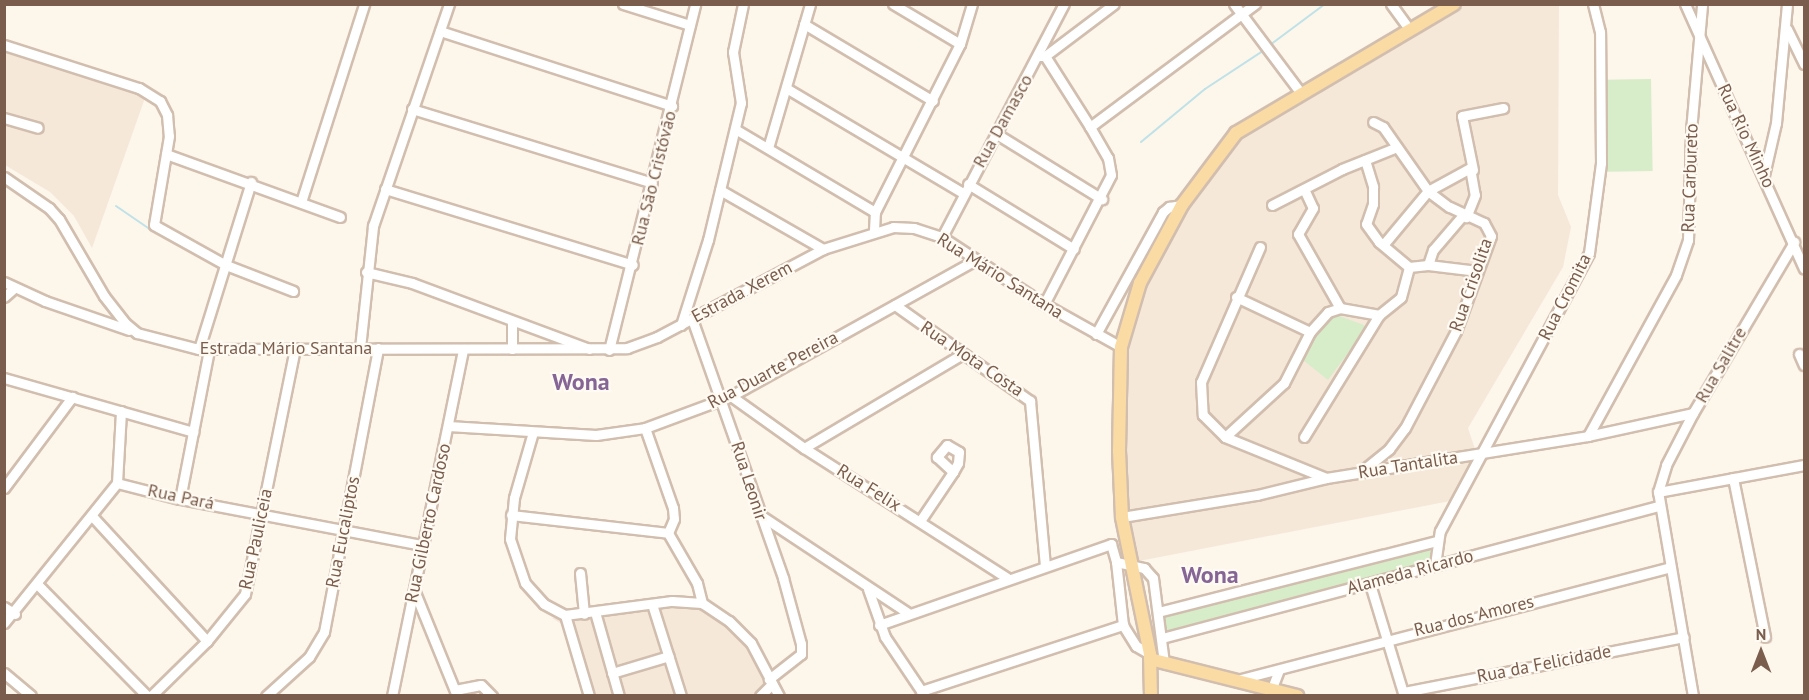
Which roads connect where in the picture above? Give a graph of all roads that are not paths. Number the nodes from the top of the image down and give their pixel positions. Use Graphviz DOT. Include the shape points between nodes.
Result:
graph roads {
  1 [pos="449,4"];
  2 [pos="623,4"];
  3 [pos="695,4"];
  4 [pos="743,4"];
  5 [pos="810,4"];
  6 [pos="893,4"];
  7 [pos="972,4"];
  8 [pos="1064,4"];
  9 [pos="1114,4"];
  10 [pos="1234,4"];
  11 [pos="1255,4"];
  12 [pos="1391,4"];
  13 [pos="1454,4"];
  14 [pos="1593,4"];
  15 [pos="1685,4"];
  16 [pos="1702,4"];
  17 [pos="1787,4"];
  18 [pos="360,5"];
  19 [pos="1241,15"];
  20 [pos="804,24"];
  21 [pos="690,26"];
  22 [pos="1786,27"];
  23 [pos="1410,30"];
  24 [pos="440,31"];
  25 [pos="1700,38"];
  26 [pos="960,44"];
  27 [pos="4,45"];
  28 [pos="1042,56"];
  29 [pos="1804,64"];
  30 [pos="786,88"];
  31 [pos="1300,92"];
  32 [pos="933,101"];
  33 [pos="672,106"];
  34 [pos="1503,108"];
  35 [pos="412,109"];
  36 [pos="4,118"];
  37 [pos="1373,122"];
  38 [pos="1090,126"];
  39 [pos="38,128"];
  40 [pos="735,129"];
  41 [pos="995,133"];
  42 [pos="1397,147"];
  43 [pos="768,148"];
  44 [pos="166,154"];
  45 [pos="901,158"];
  46 [pos="1365,160"];
  47 [pos="1473,171"];
  48 [pos="1764,175"];
  49 [pos="4,177"];
  50 [pos="251,182"];
  51 [pos="652,183"];
  52 [pos="385,189"];
  53 [pos="965,189"];
  54 [pos="1304,189"];
  55 [pos="720,190"];
  56 [pos="1428,191"];
  57 [pos="1102,199"];
  58 [pos="301,202"];
  59 [pos="1182,205"];
  60 [pos="1272,205"];
  61 [pos="875,212"];
  62 [pos="1465,216"];
  63 [pos="340,217"];
  64 [pos="874,230"];
  65 [pos="942,237"];
  66 [pos="1794,242"];
  67 [pos="1383,245"];
  68 [pos="1260,247"];
  69 [pos="823,249"];
  70 [pos="1074,249"];
  71 [pos="975,261"];
  72 [pos="226,265"];
  73 [pos="633,265"];
  74 [pos="1428,265"];
  75 [pos="1409,267"];
  76 [pos="1804,269"];
  77 [pos="1478,271"];
  78 [pos="366,272"];
  79 [pos="4,282"];
  80 [pos="14,288"];
  81 [pos="293,291"];
  82 [pos="4,297"];
  83 [pos="1236,297"];
  84 [pos="1044,304"];
  85 [pos="895,305"];
  86 [pos="1340,308"];
  87 [pos="1379,315"];
  88 [pos="692,319"];
  89 [pos="512,322"];
  90 [pos="681,325"];
  91 [pos="1310,332"];
  92 [pos="137,333"];
  93 [pos="1096,334"];
  94 [pos="1121,347"];
  95 [pos="295,348"];
  96 [pos="360,348"];
  97 [pos="378,348"];
  98 [pos="199,349"];
  99 [pos="512,349"];
  100 [pos="209,350"];
  101 [pos="463,350"];
  102 [pos="590,350"];
  103 [pos="609,350"];
  104 [pos="962,354"];
  105 [pos="1799,354"];
  106 [pos="1804,365"];
  107 [pos="4,378"];
  108 [pos="72,397"];
  109 [pos="727,398"];
  110 [pos="121,411"];
  111 [pos="1693,412"];
  112 [pos="448,426"];
  113 [pos="645,428"];
  114 [pos="193,432"];
  115 [pos="533,432"];
  116 [pos="1588,436"];
  117 [pos="1225,437"];
  118 [pos="1304,437"];
  119 [pos="804,448"];
  120 [pos="1481,453"];
  121 [pos="1804,465"];
  122 [pos="953,472"];
  123 [pos="1360,473"];
  124 [pos="1326,478"];
  125 [pos="1733,478"];
  126 [pos="117,483"];
  127 [pos="4,489"];
  128 [pos="1658,492"];
  129 [pos="180,499"];
  130 [pos="1658,506"];
  131 [pos="262,514"];
  132 [pos="511,514"];
  133 [pos="760,515"];
  134 [pos="92,516"];
  135 [pos="1122,517"];
  136 [pos="920,520"];
  137 [pos="343,530"];
  138 [pos="668,533"];
  139 [pos="1436,541"];
  140 [pos="422,545"];
  141 [pos="1114,553"];
  142 [pos="1128,557"];
  143 [pos="1044,565"];
  144 [pos="1436,565"];
  145 [pos="1670,567"];
  146 [pos="580,573"];
  147 [pos="1007,578"];
  148 [pos="1370,584"];
  149 [pos="38,585"];
  150 [pos="868,589"];
  151 [pos="414,590"];
  152 [pos="702,603"];
  153 [pos="652,604"];
  154 [pos="4,607"];
  155 [pos="595,612"];
  156 [pos="1158,612"];
  157 [pos="908,613"];
  158 [pos="15,614"];
  159 [pos="584,614"];
  160 [pos="565,615"];
  161 [pos="4,624"];
  162 [pos="879,625"];
  163 [pos="1124,625"];
  164 [pos="1765,636"];
  165 [pos="1684,637"];
  166 [pos="1162,638"];
  167 [pos="1385,639"];
  168 [pos="207,641"];
  169 [pos="669,656"];
  170 [pos="1150,657"];
  171 [pos="1164,663"];
  172 [pos="1279,670"];
  173 [pos="6,674"];
  174 [pos="612,674"];
  175 [pos="1237,680"];
  176 [pos="771,682"];
  177 [pos="1272,688"];
  178 [pos="456,693"];
  179 [pos="922,693"];
  180 [pos="1404,694"];
  181 [pos="1151,695"];
  182 [pos="31,696"];
  183 [pos="149,696"];
  184 [pos="266,696"];
  185 [pos="392,696"];
  186 [pos="492,696"];
  187 [pos="589,696"];
  188 [pos="619,696"];
  189 [pos="681,696"];
  190 [pos="760,696"];
  191 [pos="779,696"];
  192 [pos="1297,696"];
  193 [pos="1693,696"];
  1 -- 24 [label="street"];
  2 -- 21 [label="street"];
  3 -- 21 [label="street, Rua São Cristóvão"];
  4 -- 40 [label="street" via="733,52 741,103"];
  5 -- 20 [label="street"];
  6 -- 26 [label="street"];
  7 -- 26 [label="street"];
  8 -- 28 [label="street, Rua Damasco"];
  9 -- 28 [label="street"];
  10 -- 19 [label="street"];
  11 -- 19 [label="street"];
  12 -- 23 [label="street"];
  13 -- 23 [label="main road"];
  14 -- 120 [label="street, Rua Cromita" via="1600,32 1601,172 1589,253"];
  15 -- 25 [label="street, Rua Rio Minho"];
  16 -- 25 [label="street, Rua Carbureto"];
  17 -- 22 [label="street"];
  18 -- 58 [label="street"];
  19 -- 31 [label="street"];
  19 -- 38 [label="street"];
  20 -- 30 [label="street"];
  20 -- 32 [label="street"];
  21 -- 33 [label="street, Rua São Cristóvão"];
  22 -- 29 [label="street"];
  22 -- 48 [label="street" via="1776,123"];
  23 -- 31 [label="main road"];
  24 -- 33 [label="street"];
  24 -- 35 [label="street"];
  25 -- 48 [label="street, Rua Rio Minho"];
  25 -- 116 [label="street, Rua Carbureto" via="1690,140 1689,240 1683,259"];
  26 -- 32 [label="street"];
  27 -- 44 [label="street" via="151,94 167,115"];
  28 -- 38 [label="street"];
  28 -- 41 [label="street, Rua Damasco"];
  30 -- 43 [label="street"];
  30 -- 45 [label="street"];
  31 -- 59 [label="main road" via="1236,133"];
  32 -- 45 [label="street"];
  33 -- 51 [label="street, Rua São Cristóvão"];
  34 -- 47 [label="street" via="1462,116"];
  35 -- 51 [label="street"];
  35 -- 52 [label="street"];
  36 -- 39 [label="street"];
  37 -- 42 [label="street, Rua Crisolita" via="1383,126"];
  38 -- 57 [label="street" via="1111,169"];
  40 -- 43 [label="street"];
  40 -- 55 [label="street"];
  41 -- 53 [label="street, Rua Damasco"];
  41 -- 57 [label="street"];
  42 -- 46 [label="street"];
  42 -- 56 [label="street, Rua Crisolita"];
  43 -- 61 [label="street"];
  44 -- 50 [label="street"];
  44 -- 72 [label="street" via="154,225"];
  45 -- 53 [label="street"];
  45 -- 61 [label="street"];
  46 -- 54 [label="street"];
  46 -- 67 [label="street" via="1373,187 1373,204 1366,224"];
  47 -- 56 [label="street" via="1468,169"];
  47 -- 62 [label="street" via="1475,195"];
  48 -- 66 [label="street, Rua Rio Minho"];
  49 -- 92 [label="street, Estrada Mário Santana" via="50,208 114,313"];
  50 -- 58 [label="street"];
  50 -- 72 [label="street"];
  51 -- 73 [label="street, Rua São Cristóvão"];
  52 -- 73 [label="street"];
  52 -- 78 [label="street"];
  53 -- 65 [label="street, Rua Damasco"];
  53 -- 70 [label="street"];
  54 -- 60 [label="street"];
  54 -- 86 [label="street" via="1313,208 1298,234"];
  55 -- 69 [label="street"];
  55 -- 90 [label="street"];
  56 -- 62 [label="street, Rua Crisolita"];
  56 -- 67 [label="street"];
  57 -- 70 [label="street"];
  58 -- 63 [label="street"];
  59 -- 93 [label="street" via="1163,212"];
  59 -- 94 [label="main road" via="1140,283"];
  61 -- 64 [label="street"];
  62 -- 74 [label="street" via="1433,250"];
  62 -- 77 [label="street, Rua Crisolita" via="1484,223 1491,232"];
  64 -- 65 [label="street, Rua Mário Santana" via="904,227"];
  64 -- 69 [label="street, Estrada Xerem"];
  65 -- 71 [label="street, Rua Mário Santana"];
  66 -- 76 [label="street, Rua Rio Minho"];
  66 -- 111 [label="street, Rua Salitre"];
  67 -- 75 [label="street"];
  68 -- 83 [label="street"];
  69 -- 88 [label="street, Estrada Xerem"];
  70 -- 84 [label="street"];
  71 -- 84 [label="street, Rua Mário Santana"];
  71 -- 85 [label="street, Rua Duarte Pereira"];
  72 -- 81 [label="street"];
  72 -- 98 [label="street"];
  73 -- 103 [label="street, Rua São Cristóvão"];
  74 -- 75 [label="street"];
  74 -- 77 [label="street"];
  75 -- 87 [label="street" via="1401,297"];
  77 -- 123 [label="street, Rua Crisolita" via="1456,331 1405,429 1389,449"];
  78 -- 89 [label="street" via="411,283"];
  78 -- 96 [label="street"];
  79 -- 80 [label="street"];
  80 -- 82 [label="street"];
  80 -- 92 [label="street"];
  83 -- 91 [label="street"];
  83 -- 117 [label="street" via="1201,382 1203,415"];
  84 -- 93 [label="street, Rua Mário Santana"];
  85 -- 104 [label="street, Rua Mota Costa"];
  85 -- 109 [label="street, Rua Duarte Pereira"];
  86 -- 87 [label="street"];
  86 -- 91 [label="street" via="1328,312"];
  87 -- 118 [label="street"];
  88 -- 90 [label="street, Estrada Xerem"];
  88 -- 109 [label="street, Rua Leonir"];
  89 -- 99 [label="street"];
  89 -- 102 [label="street" via="578,342"];
  90 -- 103 [label="street, Estrada Xerem" via="642,343"];
  91 -- 117 [label="street" via="1284,383"];
  92 -- 98 [label="street, Estrada Mário Santana"];
  93 -- 94 [label="street, Rua Mário Santana"];
  94 -- 135 [label="main road"];
  95 -- 96 [label="street, Estrada Mário Santana"];
  95 -- 100 [label="street, Estrada Mário Santana"];
  95 -- 131 [label="street, Rua Pauliceia"];
  96 -- 97 [label="street, Estrada Mário Santana"];
  97 -- 101 [label="street, Estrada Mário Santana"];
  97 -- 137 [label="street, Rua Eucaliptos"];
  98 -- 100 [label="street, Estrada Mário Santana"];
  99 -- 101 [label="street, Estrada Mário Santana"];
  99 -- 102 [label="street, Estrada Mário Santana"];
  100 -- 114 [label="street"];
  101 -- 112 [label="street, Rua Gilberto Cardoso"];
  102 -- 103 [label="street, Estrada Mário Santana"];
  104 -- 119 [label="street"];
  104 -- 143 [label="street, Rua Mota Costa" via="1025,394 1034,406"];
  105 -- 106 [label="street"];
  107 -- 108 [label="street"];
  108 -- 110 [label="street"];
  108 -- 127 [label="street"];
  109 -- 113 [label="street, Rua Duarte Pereira"];
  109 -- 119 [label="street, Rua Felix"];
  109 -- 133 [label="street, Rua Leonir"];
  110 -- 114 [label="street"];
  110 -- 126 [label="street"];
  111 -- 116 [label="street, Rua Tantalita"];
  111 -- 128 [label="street, Rua Salitre" via="1666,465"];
  112 -- 115 [label="street, Rua Duarte Pereira"];
  112 -- 140 [label="street, Rua Gilberto Cardoso"];
  113 -- 115 [label="street, Rua Duarte Pereira" via="596,435"];
  113 -- 138 [label="street" via="673,508 675,519"];
  114 -- 129 [label="street"];
  115 -- 132 [label="street"];
  116 -- 120 [label="street, Rua Tantalita"];
  117 -- 124 [label="street"];
  119 -- 136 [label="street, Rua Felix"];
  120 -- 123 [label="street, Rua Tantalita"];
  120 -- 139 [label="street, Rua Cromita"];
  121 -- 125 [label="street"];
  122 -- 136 [label="street"];
  123 -- 124 [label="street, Rua Tantalita"];
  124 -- 135 [label="street, Rua Tantalita" via="1257,495"];
  125 -- 128 [label="street"];
  125 -- 164 [label="street"];
  126 -- 129 [label="street, Rua Pará"];
  126 -- 134 [label="street"];
  128 -- 130 [label="street, Rua Salitre"];
  129 -- 131 [label="street, Rua Pará"];
  130 -- 144 [label="street, Alameda Ricardo"];
  130 -- 145 [label="street, Rua Salitre"];
  131 -- 137 [label="street, Rua Pará"];
  131 -- 168 [label="street, Rua Pauliceia" via="245,594"];
  132 -- 138 [label="street"];
  132 -- 160 [label="street" via="510,539 519,574 544,604"];
  133 -- 150 [label="street"];
  133 -- 176 [label="street, Rua Leonir" via="801,644 801,654"];
  134 -- 149 [label="street"];
  134 -- 168 [label="street"];
  135 -- 142 [label="main road"];
  136 -- 147 [label="street, Rua Felix"];
  137 -- 140 [label="street, Rua Pará"];
  137 -- 184 [label="street, Rua Eucaliptos" via="318,645"];
  138 -- 152 [label="street" via="697,583"];
  139 -- 144 [label="street, Rua Cromita"];
  139 -- 156 [label="street, Alameda Ricardo"];
  140 -- 151 [label="street, Rua Gilberto Cardoso"];
  141 -- 142 [label="street"];
  141 -- 143 [label="street"];
  141 -- 163 [label="street"];
  142 -- 156 [label="street" via="1149,571"];
  142 -- 170 [label="main road"];
  143 -- 147 [label="street"];
  144 -- 148 [label="street, Alameda Ricardo"];
  145 -- 165 [label="street, Rua Salitre"];
  145 -- 167 [label="street, Rua dos Amores"];
  146 -- 159 [label="street"];
  147 -- 157 [label="street"];
  148 -- 166 [label="street, Alameda Ricardo"];
  148 -- 167 [label="street"];
  149 -- 158 [label="street"];
  149 -- 183 [label="street"];
  150 -- 157 [label="street"];
  150 -- 162 [label="street"];
  151 -- 178 [label="street"];
  151 -- 185 [label="street, Rua Gilberto Cardoso"];
  152 -- 153 [label="street"];
  152 -- 176 [label="street" via="742,632"];
  153 -- 155 [label="street"];
  153 -- 169 [label="street"];
  154 -- 158 [label="street"];
  155 -- 159 [label="street"];
  155 -- 174 [label="street"];
  156 -- 166 [label="street"];
  157 -- 162 [label="street"];
  158 -- 161 [label="street"];
  159 -- 160 [label="street"];
  160 -- 187 [label="street"];
  162 -- 179 [label="street"];
  163 -- 170 [label="street" via="1136,646"];
  163 -- 179 [label="street"];
  165 -- 180 [label="street, Rua da Felicidade"];
  165 -- 193 [label="street, Rua Salitre"];
  166 -- 171 [label="street"];
  167 -- 172 [label="street, Rua dos Amores"];
  167 -- 180 [label="street"];
  168 -- 183 [label="street, Rua Pauliceia"];
  169 -- 174 [label="street"];
  169 -- 189 [label="street"];
  170 -- 171 [label="main road"];
  170 -- 181 [label="main road"];
  171 -- 175 [label="main road"];
  172 -- 175 [label="street, Rua dos Amores"];
  172 -- 177 [label="street"];
  173 -- 182 [label="street"];
  174 -- 188 [label="street"];
  175 -- 177 [label="main road"];
  176 -- 190 [label="street"];
  176 -- 191 [label="street"];
  177 -- 192 [label="main road"];
  178 -- 186 [label="street" via="481,685"];
}
